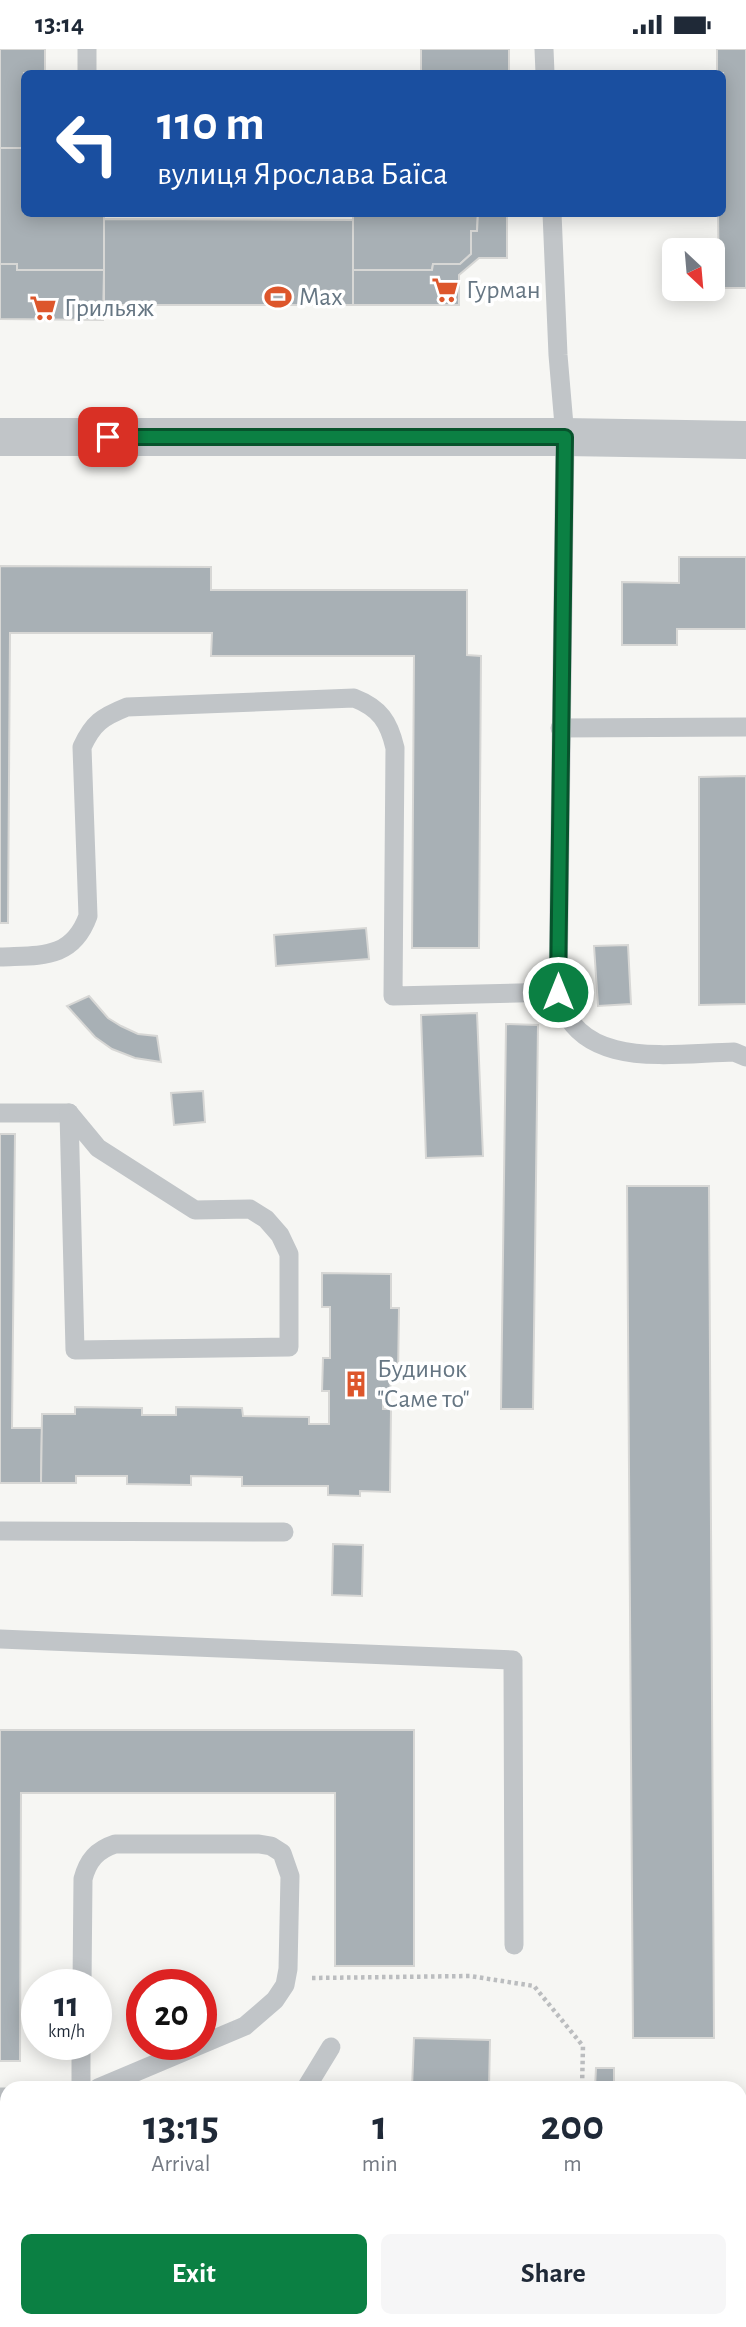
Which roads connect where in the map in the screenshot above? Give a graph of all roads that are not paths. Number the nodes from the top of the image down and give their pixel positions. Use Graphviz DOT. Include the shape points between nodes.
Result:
graph roads {
  1 [pos="87,49"];
  2 [pos="544,49"];
  3 [pos="87,70"];
  4 [pos="545,70"];
  5 [pos="552,217"];
  6 [pos="0,437"];
  7 [pos="565,437"];
  8 [pos="746,440"];
  9 [pos="746,727"];
  10 [pos="560,728"];
  11 [pos="0,957"];
  12 [pos="558,992"];
  13 [pos="742,1054"];
  14 [pos="0,1112"];
  15 [pos="69,1113"];
  16 [pos="0,1531"];
  17 [pos="284,1532"];
  18 [pos="0,1639"];
  19 [pos="514,1945"];
  20 [pos="82,1969"];
  21 [pos="331,2047"];
  22 [pos="81,2060"];
  23 [pos="81,2081"];
  24 [pos="115,2081"];
  25 [pos="310,2081"];
  1 -- 3 [label="lane"];
  2 -- 4 [label="lane"];
  5 -- 7 [label="lane"];
  6 -- 7 [label="street"];
  7 -- 8 [label="street"];
  7 -- 10 [label="lane"];
  9 -- 10 [label="lane"];
  10 -- 12 [label="lane"];
  11 -- 12 [label="lane" via="53,953 83,932 88,916 82,747 90,729 106,715 127,707 354,698 382,714 395,748 393,996"];
  12 -- 13 [label="lane" via="565,1014 577,1029 611,1050"];
  14 -- 15 [label="lane"];
  15 -- 15 [label="lane" via="75,1350 289,1347 289,1254 266,1219 250,1209 195,1210 98,1148"];
  16 -- 17 [label="lane"];
  18 -- 19 [label="lane" via="513,1660"];
  20 -- 24 [label="lane" via="83,1879 93,1856 103,1848 115,1844 259,1844 282,1853 290,1876 286,1978 275,2000 245,2026"];
  21 -- 25 [label="lane"];
  22 -- 23 [label="lane"];
}
